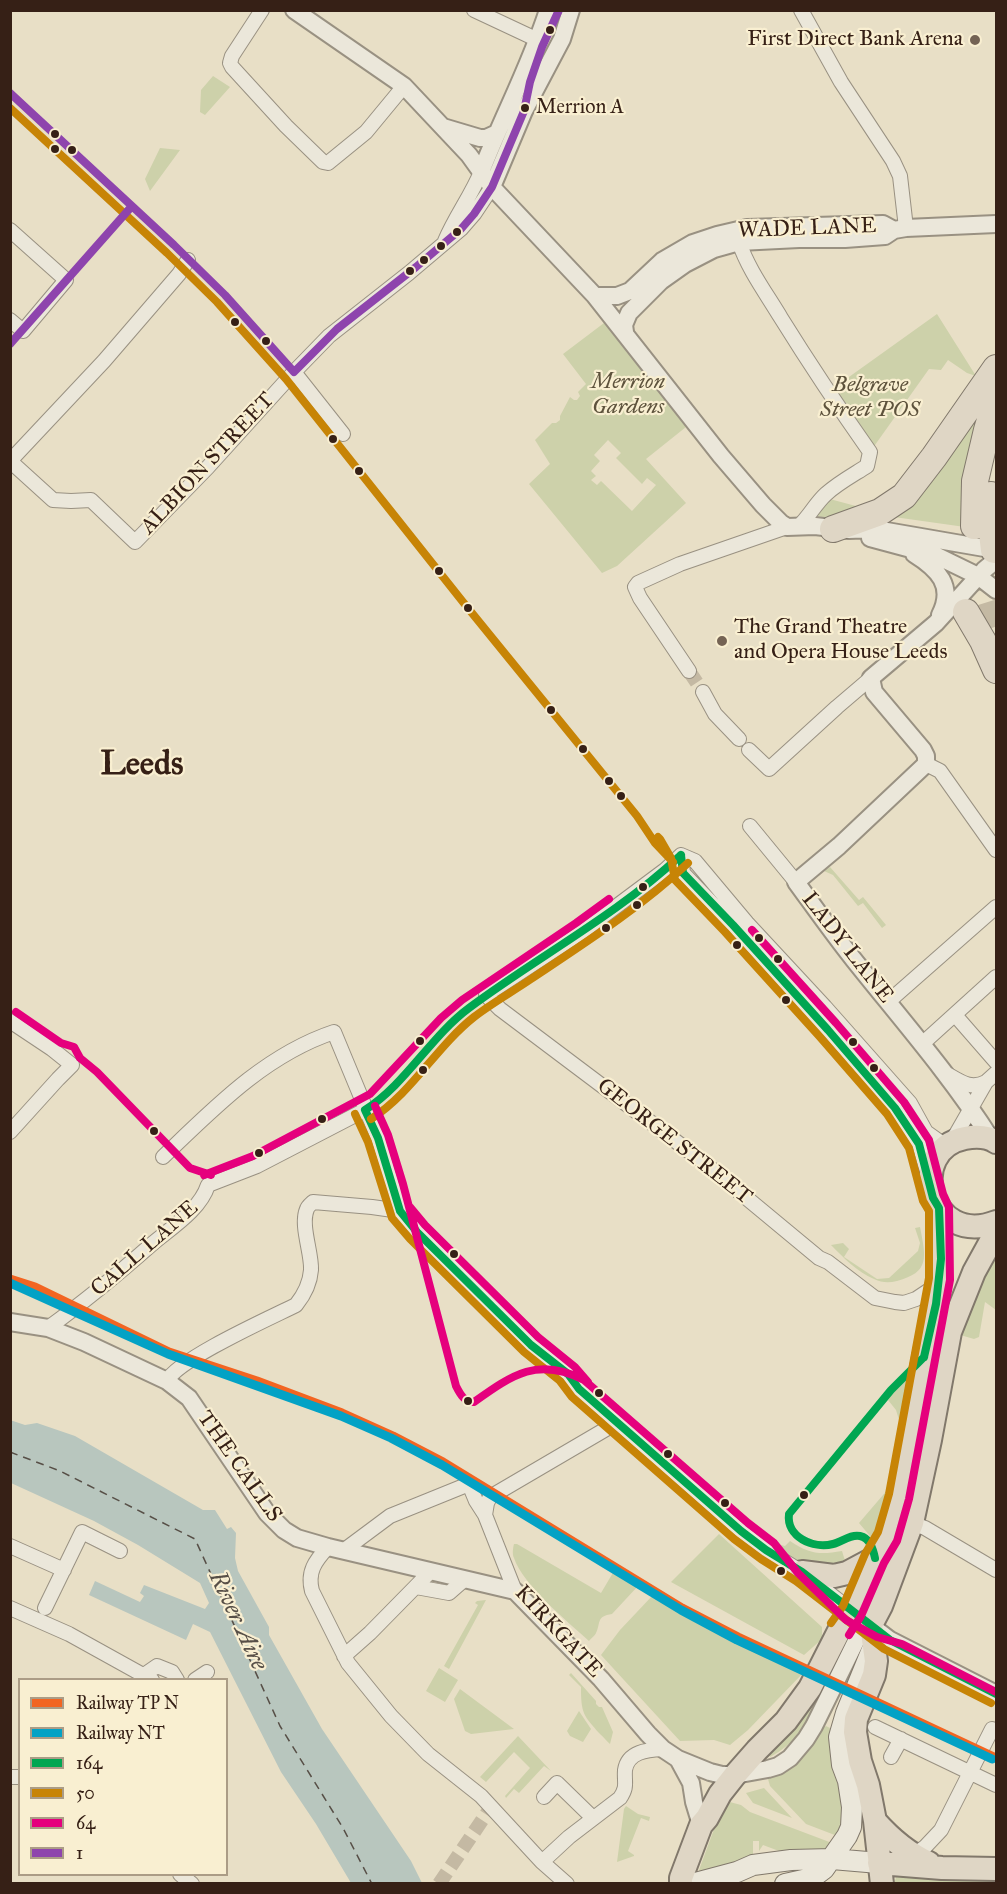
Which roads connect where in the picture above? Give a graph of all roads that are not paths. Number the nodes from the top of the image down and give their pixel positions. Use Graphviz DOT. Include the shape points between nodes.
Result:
graph roads {
  1 [pos="262,10"];
  2 [pos="294,10"];
  3 [pos="474,10"];
  4 [pos="548,10"];
  5 [pos="571,10"];
  6 [pos="801,10"];
  7 [pos="538,40"];
  8 [pos="404,87"];
  9 [pos="442,127"];
  10 [pos="496,133"];
  11 [pos="481,172"];
  12 [pos="492,188"];
  13 [pos="996,224"];
  14 [pos="900,229"];
  15 [pos="10,230"];
  16 [pos="743,235"];
  17 [pos="444,242"];
  18 [pos="188,260"];
  19 [pos="595,296"];
  20 [pos="10,320"];
  21 [pos="625,332"];
  22 [pos="996,368"];
  23 [pos="294,372"];
  24 [pos="996,400"];
  25 [pos="344,434"];
  26 [pos="10,461"];
  27 [pos="996,462"];
  28 [pos="974,526"];
  29 [pos="792,527"];
  30 [pos="841,530"];
  31 [pos="906,548"];
  32 [pos="996,554"];
  33 [pos="978,576"];
  34 [pos="996,590"];
  35 [pos="964,603"];
  36 [pos="936,623"];
  37 [pos="996,670"];
  38 [pos="689,671"];
  39 [pos="871,678"];
  40 [pos="703,692"];
  41 [pos="739,739"];
  42 [pos="749,750"];
  43 [pos="926,764"];
  44 [pos="750,826"];
  45 [pos="996,850"];
  46 [pos="681,855"];
  47 [pos="796,882"];
  48 [pos="996,907"];
  49 [pos="996,977"];
  50 [pos="888,1002"];
  51 [pos="955,1014"];
  52 [pos="10,1021"];
  53 [pos="922,1044"];
  54 [pos="996,1062"];
  55 [pos="943,1072"];
  56 [pos="991,1078"];
  57 [pos="365,1110"];
  58 [pos="971,1110"];
  59 [pos="10,1132"];
  60 [pos="994,1140"];
  61 [pos="948,1146"];
  62 [pos="162,1157"];
  63 [pos="930,1183"];
  64 [pos="939,1208"];
  65 [pos="400,1211"];
  66 [pos="996,1222"];
  67 [pos="994,1238"];
  68 [pos="940,1279"];
  69 [pos="10,1322"];
  70 [pos="48,1328"];
  71 [pos="166,1381"];
  72 [pos="618,1422"];
  73 [pos="485,1515"];
  74 [pos="912,1523"];
  75 [pos="10,1546"];
  76 [pos="335,1549"];
  77 [pos="120,1551"];
  78 [pos="875,1558"];
  79 [pos="64,1570"];
  80 [pos="996,1570"];
  81 [pos="430,1572"];
  82 [pos="802,1572"];
  83 [pos="465,1579"];
  84 [pos="416,1587"];
  85 [pos="515,1591"];
  86 [pos="10,1608"];
  87 [pos="45,1608"];
  88 [pos="852,1611"];
  89 [pos="872,1636"];
  90 [pos="344,1656"];
  91 [pos="146,1678"];
  92 [pos="176,1678"];
  93 [pos="996,1694"];
  94 [pos="866,1723"];
  95 [pos="992,1729"];
  96 [pos="901,1739"];
  97 [pos="663,1749"];
  98 [pos="891,1757"];
  99 [pos="678,1760"];
  100 [pos="970,1772"];
  101 [pos="735,1775"];
  102 [pos="848,1781"];
  103 [pos="996,1785"];
  104 [pos="544,1797"];
  105 [pos="593,1818"];
  106 [pos="875,1821"];
  107 [pos="701,1825"];
  108 [pos="832,1859"];
  109 [pos="542,1862"];
  110 [pos="892,1866"];
  111 [pos="996,1869"];
  112 [pos="683,1882"];
  113 [pos="567,1884"];
  114 [pos="785,1884"];
  1 -- 8 [label="street" via="231,59 232,67 318,159 328,163 366,132"];
  2 -- 8 [label="street"];
  3 -- 7 [label="street"];
  4 -- 7 [label="street"];
  5 -- 12 [label="street" via="562,39 524,111"];
  6 -- 14 [label="street" via="841,82 893,160 900,176"];
  7 -- 10 [label="street"];
  8 -- 9 [label="street"];
  9 -- 10 [label="street" via="480,138"];
  9 -- 11 [label="street"];
  10 -- 11 [label="street"];
  11 -- 12 [label="street"];
  11 -- 17 [label="street, ALBION STREET"];
  12 -- 17 [label="street, ALBION STREET" via="461,229"];
  12 -- 19 [label="street"];
  13 -- 14 [label="street, WADE LANE"];
  14 -- 16 [label="street, WADE LANE" via="885,236 845,239"];
  15 -- 20 [label="street" via="66,280 23,331"];
  16 -- 19 [label="street, WADE LANE" via="717,235 686,246 662,261 630,291"];
  16 -- 21 [label="street, WADE LANE" via="708,251 661,281 629,313"];
  16 -- 29 [label="street" via="742,253 870,452 867,466 827,492 805,520"];
  17 -- 23 [label="street, ALBION STREET" via="337,329"];
  18 -- 26 [label="street" via="104,361"];
  19 -- 21 [label="street"];
  21 -- 29 [label="street" via="740,479 774,518"];
  22 -- 30 [label="highway" via="904,496 880,513"];
  23 -- 25 [label="street"];
  23 -- 26 [label="street, ALBION STREET" via="135,542 91,500 52,500"];
  24 -- 28 [label="highway" via="975,481"];
  27 -- 32 [label="highway" via="990,500"];
  29 -- 30 [label="street"];
  29 -- 38 [label="street" via="680,564 635,587"];
  30 -- 31 [label="street"];
  30 -- 32 [label="street" via="875,529"];
  31 -- 33 [label="street" via="937,556"];
  31 -- 36 [label="street" via="936,569 943,582 945,604"];
  32 -- 33 [label="street"];
  33 -- 34 [label="street"];
  33 -- 35 [label="street"];
  35 -- 36 [label="street"];
  35 -- 37 [label="highway"];
  36 -- 39 [label="street"];
  39 -- 42 [label="street" via="769,769"];
  39 -- 43 [label="street" via="874,692 923,750"];
  40 -- 41 [label="street" via="715,714"];
  43 -- 45 [label="street" via="940,771"];
  43 -- 47 [label="street"];
  44 -- 47 [label="street, LADY LANE"];
  46 -- 61 [label="street" via="695,861 906,1098 926,1132"];
  46 -- 63 [label="street" via="683,873 895,1108 918,1144"];
  46 -- 68 [label="street, GEORGE STREET" via="582,932 486,995 875,1298 904,1303 916,1299"];
  47 -- 50 [label="street, LADY LANE"];
  48 -- 50 [label="street"];
  49 -- 51 [label="street"];
  50 -- 53 [label="street, LADY LANE"];
  51 -- 53 [label="street"];
  51 -- 54 [label="street"];
  52 -- 59 [label="street" via="72,1065"];
  53 -- 55 [label="street, LADY LANE"];
  55 -- 56 [label="street, LADY LANE" via="971,1086"];
  55 -- 58 [label="street, LADY LANE"];
  56 -- 58 [label="street"];
  57 -- 62 [label="street" via="334,1032 275,1060 249,1078"];
  57 -- 65 [label="street" via="378,1138"];
  57 -- 70 [label="street, CALL LANE" via="257,1166 208,1185 188,1214 91,1298"];
  58 -- 60 [label="street, LADY LANE"];
  58 -- 61 [label="street"];
  60 -- 61 [label="highway" via="974,1137"];
  61 -- 63 [label="highway" via="932,1169"];
  63 -- 64 [label="highway"];
  64 -- 66 [label="highway" via="948,1218 972,1227"];
  64 -- 68 [label="highway"];
  65 -- 71 [label="street" via="313,1202 306,1209 305,1222 309,1282 296,1305 211,1348 175,1370"];
  65 -- 72 [label="street" via="531,1345"];
  67 -- 74 [label="highway" via="974,1272 950,1332"];
  68 -- 78 [label="highway" via="899,1496 888,1536"];
  69 -- 70 [label="street"];
  70 -- 71 [label="street, THE CALLS"];
  71 -- 76 [label="street, THE CALLS" via="196,1407 276,1523 297,1538"];
  72 -- 73 [label="street" via="490,1497"];
  72 -- 82 [label="street" via="741,1531"];
  73 -- 76 [label="street, KIRKGATE" via="469,1484 390,1516"];
  73 -- 85 [label="street, KIRKGATE"];
  74 -- 80 [label="street"];
  74 -- 89 [label="highway"];
  75 -- 79 [label="street"];
  76 -- 81 [label="street, THE CALLS"];
  76 -- 90 [label="street" via="312,1566 310,1582"];
  77 -- 79 [label="street" via="82,1532"];
  78 -- 82 [label="highway" via="834,1576"];
  78 -- 88 [label="highway"];
  79 -- 87 [label="street"];
  81 -- 83 [label="street, THE CALLS"];
  81 -- 84 [label="street"];
  82 -- 88 [label="street"];
  83 -- 84 [label="street" via="449,1593"];
  83 -- 85 [label="street, THE CALLS"];
  84 -- 90 [label="street"];
  85 -- 97 [label="street, KIRKGATE" via="602,1679"];
  86 -- 91 [label="street" via="69,1634"];
  88 -- 89 [label="street"];
  88 -- 101 [label="highway" via="810,1688 786,1721"];
  89 -- 93 [label="street" via="890,1640"];
  89 -- 94 [label="highway" via="876,1661"];
  89 -- 101 [label="street" via="857,1639 814,1726 790,1758 778,1766"];
  89 -- 102 [label="main road" via="839,1737"];
  90 -- 109 [label="street" via="391,1716 428,1754 481,1796"];
  91 -- 92 [label="street" via="157,1666 172,1672"];
  94 -- 96 [label="street"];
  94 -- 102 [label="main road" via="850,1748"];
  94 -- 106 [label="highway" via="855,1732"];
  95 -- 100 [label="street"];
  96 -- 98 [label="street"];
  96 -- 100 [label="street"];
  97 -- 99 [label="street, KIRKGATE"];
  97 -- 105 [label="street" via="646,1750 632,1757 620,1798"];
  99 -- 101 [label="street" via="710,1772"];
  99 -- 107 [label="street" via="691,1784"];
  100 -- 103 [label="street"];
  100 -- 110 [label="street" via="934,1839"];
  101 -- 107 [label="highway"];
  102 -- 108 [label="main road" via="851,1827"];
  104 -- 105 [label="street" via="559,1784"];
  105 -- 109 [label="street"];
  106 -- 110 [label="highway"];
  106 -- 110 [label="highway" via="891,1839"];
  107 -- 112 [label="highway"];
  108 -- 110 [label="main road"];
  108 -- 112 [label="main road" via="753,1865 737,1872"];
  108 -- 114 [label="main road" via="812,1878"];
  109 -- 113 [label="street"];
  110 -- 111 [label="highway"];
}
